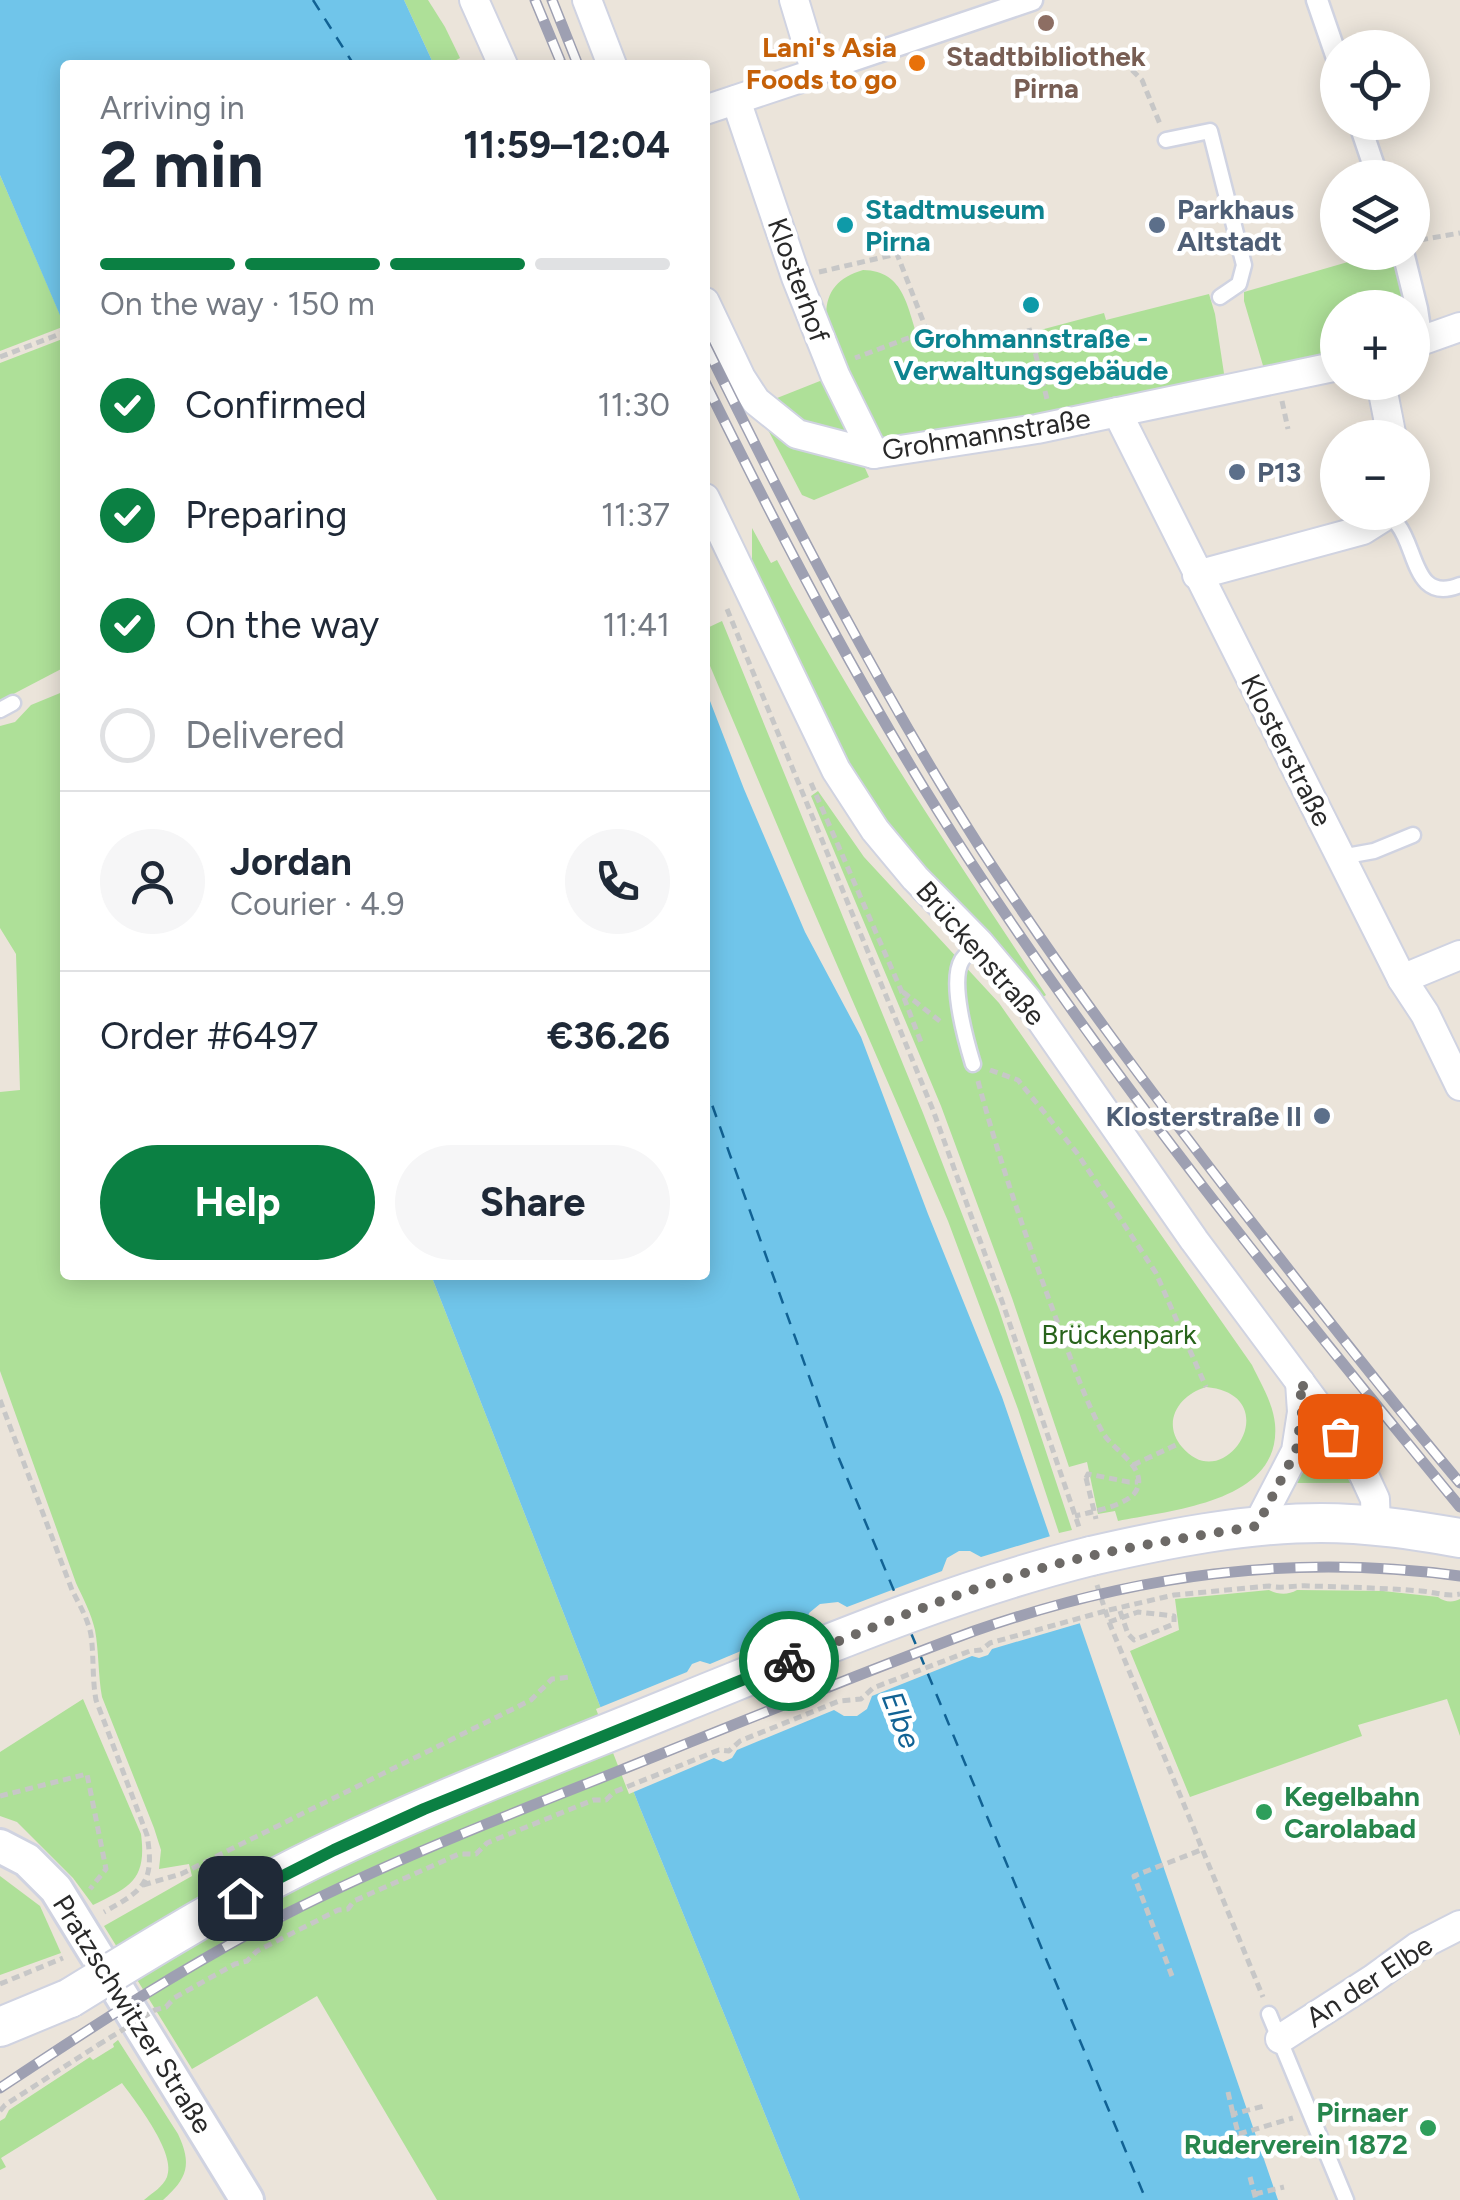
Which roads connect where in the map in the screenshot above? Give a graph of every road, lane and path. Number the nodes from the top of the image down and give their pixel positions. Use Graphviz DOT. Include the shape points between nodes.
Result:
graph roads {
  1 [pos="474,0"];
  2 [pos="587,0"];
  3 [pos="794,0"];
  4 [pos="1032,0"];
  5 [pos="1317,0"];
  6 [pos="995,6"];
  7 [pos="1328,30"];
  8 [pos="501,60"];
  9 [pos="610,60"];
  10 [pos="1132,70"];
  11 [pos="816,73"];
  12 [pos="736,100"];
  13 [pos="710,108"];
  14 [pos="1166,140"];
  15 [pos="1460,232"];
  16 [pos="1430,238"];
  17 [pos="796,278"];
  18 [pos="1220,296"];
  19 [pos="710,313"];
  20 [pos="1030,328"];
  21 [pos="1460,328"];
  22 [pos="60,334"];
  23 [pos="1430,338"];
  24 [pos="0,357"];
  25 [pos="832,366"];
  26 [pos="1320,370"];
  27 [pos="1116,412"];
  28 [pos="1054,426"];
  29 [pos="874,454"];
  30 [pos="710,508"];
  31 [pos="1364,530"];
  32 [pos="1401,530"];
  33 [pos="1197,574"];
  34 [pos="1460,585"];
  35 [pos="728,614"];
  36 [pos="805,769"];
  37 [pos="1413,834"];
  38 [pos="1342,857"];
  39 [pos="978,942"];
  40 [pos="1460,955"];
  41 [pos="1402,979"];
  42 [pos="901,990"];
  43 [pos="967,1043"];
  44 [pos="922,1045"];
  45 [pos="974,1064"];
  46 [pos="1460,1086"];
  47 [pos="1300,1382"];
  48 [pos="1206,1387"];
  49 [pos="0,1400"];
  50 [pos="1178,1444"];
  51 [pos="1133,1464"];
  52 [pos="1138,1482"];
  53 [pos="1076,1516"];
  54 [pos="1376,1525"];
  55 [pos="1257,1526"];
  56 [pos="1452,1536"];
  57 [pos="1090,1544"];
  58 [pos="1460,1594"];
  59 [pos="1120,1609"];
  60 [pos="1109,1622"];
  61 [pos="572,1676"];
  62 [pos="0,1796"];
  63 [pos="0,1846"];
  64 [pos="1201,1850"];
  65 [pos="96,1882"];
  66 [pos="143,1885"];
  67 [pos="79,1925"];
  68 [pos="1460,1926"];
  69 [pos="65,1957"];
  70 [pos="1172,1976"];
  71 [pos="0,1984"];
  72 [pos="1275,2026"];
  73 [pos="0,2027"];
  74 [pos="1228,2092"];
  75 [pos="1264,2106"];
  76 [pos="0,2111"];
  77 [pos="1233,2114"];
  78 [pos="1270,2127"];
  79 [pos="1238,2134"];
  80 [pos="1244,2155"];
  81 [pos="1250,2177"];
  82 [pos="1284,2187"];
  83 [pos="237,2196"];
  84 [pos="1256,2197"];
  85 [pos="1346,2200"];
  1 -- 8 [label="street"];
  2 -- 9 [label="street"];
  3 -- 11 [label="street"];
  4 -- 6 [label="street"];
  5 -- 7 [label="street"];
  6 -- 11 [label="street"];
  10 -- 14 [label="path"];
  11 -- 12 [label="street"];
  12 -- 13 [label="street"];
  12 -- 17 [label="street, Klosterhof"];
  14 -- 18 [label="lane" via="1210,130 1244,265 1238,284"];
  15 -- 16 [label="path"];
  17 -- 25 [label="street, Klosterhof"];
  17 -- 25 [label="path" via="897,254 927,331"];
  19 -- 29 [label="street, Grohmannstraße" via="756,401 797,434"];
  20 -- 28 [label="path"];
  21 -- 23 [label="street"];
  22 -- 24 [label="path"];
  25 -- 29 [label="street, Klosterhof"];
  26 -- 27 [label="street, Grohmannstraße"];
  27 -- 28 [label="street, Grohmannstraße"];
  27 -- 33 [label="street, Klosterstraße"];
  28 -- 29 [label="street, Grohmannstraße"];
  30 -- 39 [label="street, Brückenstraße" via="836,770 875,830"];
  31 -- 33 [label="street"];
  32 -- 34 [label="lane" via="1432,587"];
  33 -- 38 [label="street, Klosterstraße"];
  35 -- 53 [label="path" via="933,1110"];
  36 -- 42 [label="path"];
  37 -- 38 [label="lane"];
  38 -- 41 [label="street, Klosterstraße"];
  39 -- 43 [label="lane" via="960,962 956,982"];
  39 -- 47 [label="street, Brückenstraße" via="1027,1000"];
  40 -- 41 [label="street"];
  41 -- 46 [label="street, Klosterstraße"];
  42 -- 43 [label="path"];
  42 -- 44 [label="path"];
  43 -- 45 [label="lane"];
  45 -- 48 [label="path" via="1018,1080 1077,1153 1156,1273"];
  45 -- 51 [label="path" via="1078,1378 1105,1438"];
  47 -- 54 [label="street, Brückenstraße" via="1363,1474 1375,1499"];
  47 -- 55 [label="street" via="1296,1451"];
  49 -- 66 [label="path" via="86,1618 96,1700 147,1835"];
  50 -- 51 [label="path"];
  51 -- 52 [label="path"];
  52 -- 53 [label="path" via="1133,1495"];
  52 -- 57 [label="path, bridge" via="1088,1474"];
  53 -- 57 [label="path"];
  54 -- 55 [label="main road"];
  54 -- 56 [label="main road"];
  55 -- 57 [label="main road"];
  57 -- 60 [label="path"];
  57 -- 73 [label="main road, bridge" via="393,1823 223,1907 70,1998"];
  58 -- 59 [label="path" via="1270,1586 1174,1595"];
  59 -- 60 [label="path, bridge" via="1128,1634 1134,1640 1174,1624 1174,1616 1138,1612"];
  59 -- 76 [label="path, bridge" via="990,1643 740,1742 730,1752 719,1750 606,1800 486,1842 476,1854 459,1854 257,1951"];
  60 -- 64 [label="path"];
  61 -- 66 [label="path" via="552,1679 531,1700 181,1874"];
  62 -- 65 [label="path" via="87,1774 106,1869"];
  63 -- 67 [label="street, Pratzschwitzer Straße" via="36,1868"];
  64 -- 70 [label="path" via="1134,1876"];
  64 -- 72 [label="path"];
  66 -- 67 [label="path"];
  67 -- 83 [label="street, Pratzschwitzer Straße"];
  68 -- 72 [label="street, An der Elbe" via="1416,1946 1373,1979"];
  69 -- 71 [label="path"];
  72 -- 85 [label="lane"];
  74 -- 77 [label="path"];
  75 -- 77 [label="path"];
  77 -- 79 [label="path"];
  78 -- 79 [label="path"];
  79 -- 80 [label="path"];
  81 -- 84 [label="path"];
  82 -- 84 [label="path"];
}
